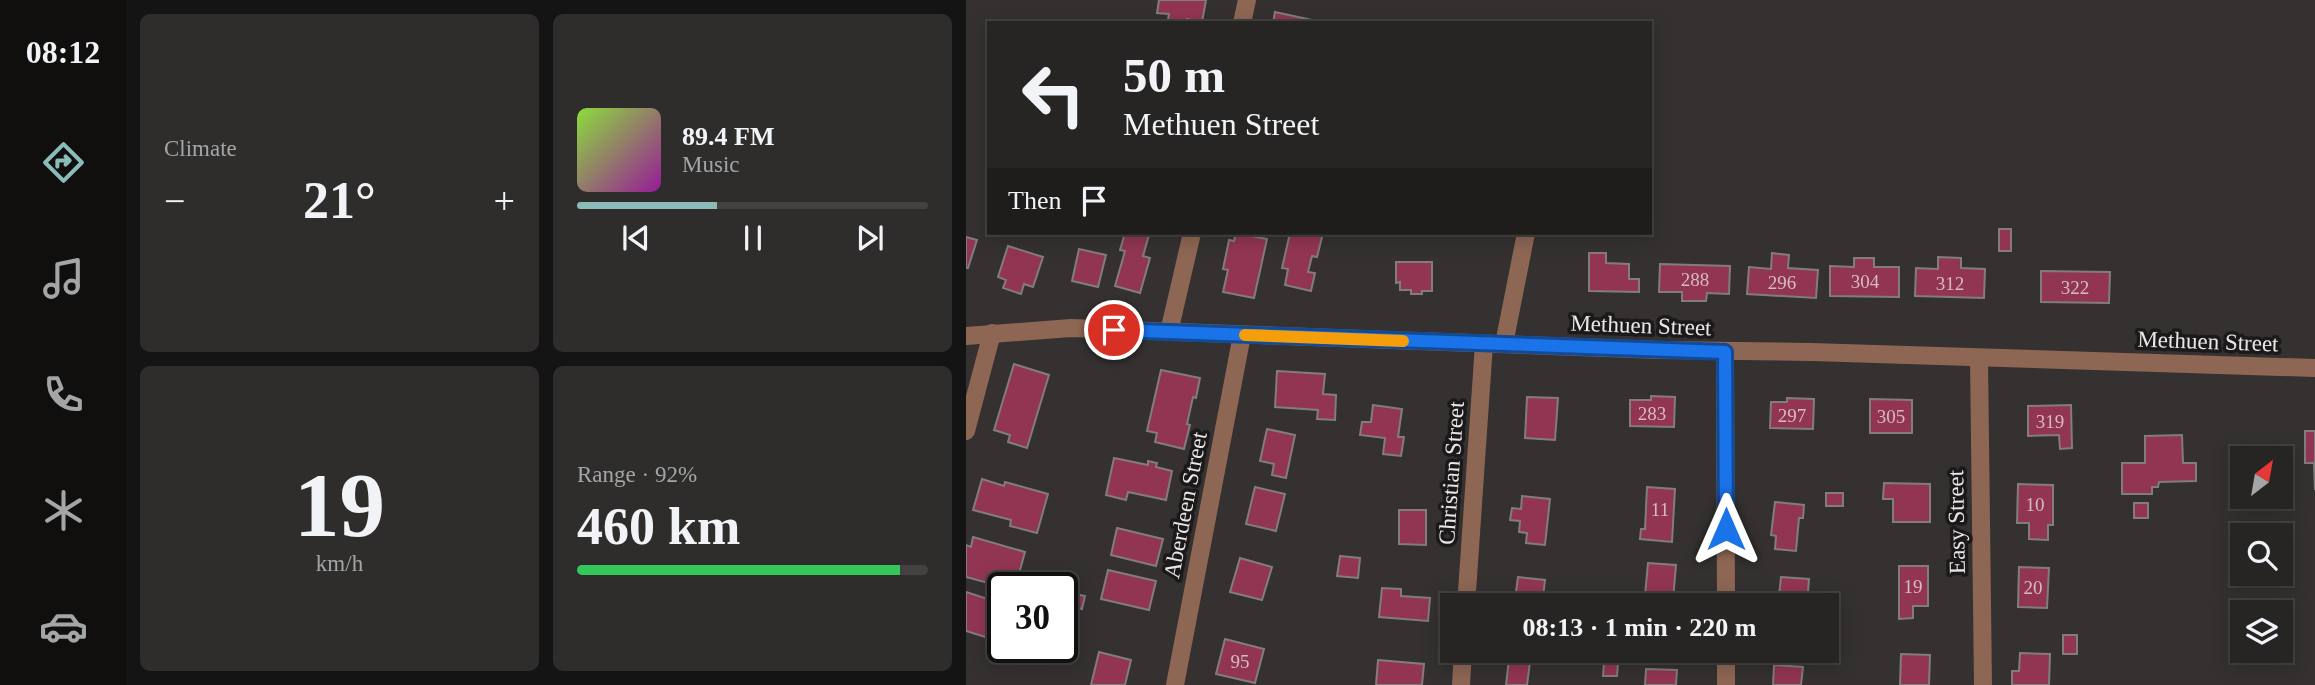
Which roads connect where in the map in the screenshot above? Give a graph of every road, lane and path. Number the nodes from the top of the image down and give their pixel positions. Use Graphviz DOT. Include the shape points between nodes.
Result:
graph roads {
  1 [pos="1247,0"];
  2 [pos="1242,21"];
  3 [pos="1192,235"];
  4 [pos="1526,235"];
  5 [pos="1169,332"];
  6 [pos="992,333"];
  7 [pos="1242,335"];
  8 [pos="966,336"];
  9 [pos="1484,344"];
  10 [pos="1504,344"];
  11 [pos="1725,352"];
  12 [pos="1979,358"];
  13 [pos="2315,368"];
  14 [pos="966,431"];
  15 [pos="1467,593"];
  16 [pos="1726,593"];
  17 [pos="1462,663"];
  18 [pos="1726,663"];
  19 [pos="1175,685"];
  20 [pos="1461,685"];
  21 [pos="1726,685"];
  22 [pos="1983,685"];
  1 -- 2 [label="street"];
  3 -- 5 [label="street"];
  4 -- 10 [label="street"];
  5 -- 6 [label="street, Methuen Street" via="1071,328"];
  5 -- 7 [label="street, Methuen Street"];
  6 -- 8 [label="street, Methuen Street"];
  6 -- 14 [label="street"];
  7 -- 9 [label="street, Methuen Street"];
  7 -- 19 [label="street, Aberdeen Street"];
  9 -- 10 [label="street, Methuen Street"];
  9 -- 15 [label="street, Christian Street"];
  10 -- 11 [label="street, Methuen Street"];
  11 -- 12 [label="street, Methuen Street"];
  11 -- 16 [label="street"];
  12 -- 13 [label="street, Methuen Street"];
  12 -- 22 [label="street, Easy Street"];
  17 -- 20 [label="street"];
  18 -- 21 [label="street"];
}
